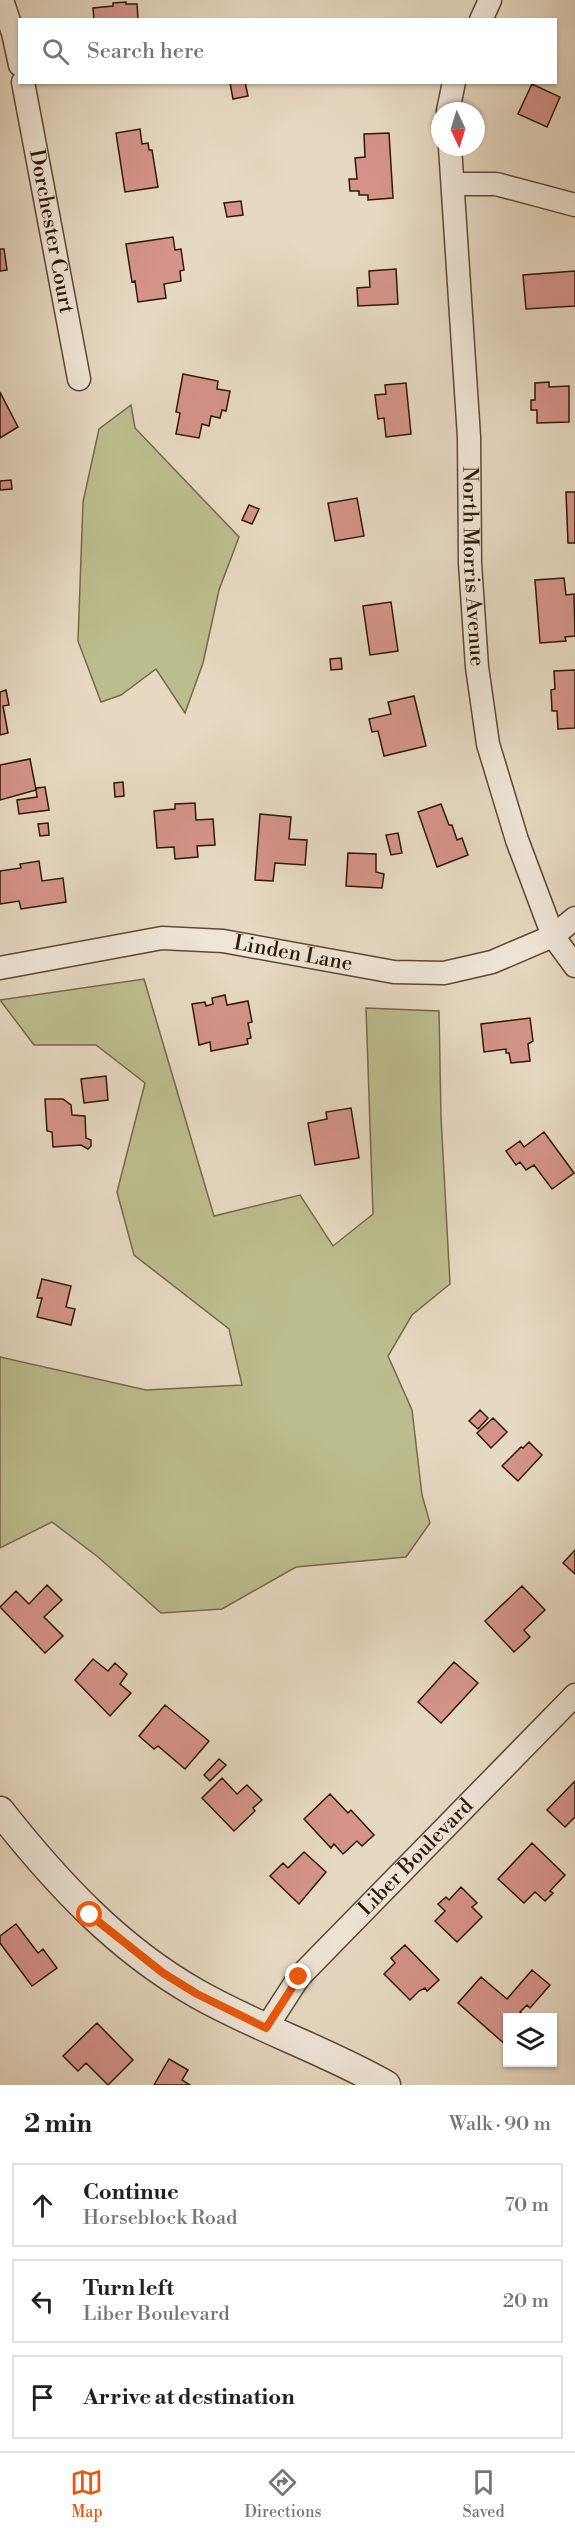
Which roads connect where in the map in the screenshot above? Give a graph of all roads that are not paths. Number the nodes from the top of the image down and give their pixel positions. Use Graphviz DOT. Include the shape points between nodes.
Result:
graph roads {
  1 [pos="2,0"];
  2 [pos="490,0"];
  3 [pos="483,18"];
  4 [pos="18,54"];
  5 [pos="23,84"];
  6 [pos="454,84"];
  7 [pos="450,102"];
  8 [pos="451,156"];
  9 [pos="453,184"];
  10 [pos="575,205"];
  11 [pos="79,379"];
  12 [pos="575,918"];
  13 [pos="553,936"];
  14 [pos="575,966"];
  15 [pos="0,968"];
  16 [pos="575,1695"];
  17 [pos="0,1810"];
  18 [pos="266,2028"];
  19 [pos="386,2085"];
  1 -- 4 [label="street"];
  2 -- 3 [label="street"];
  5 -- 11 [label="street, Dorchester Court"];
  6 -- 7 [label="street"];
  8 -- 9 [label="street, North Morris Avenue"];
  9 -- 10 [label="street" via="496,184"];
  9 -- 13 [label="street, North Morris Avenue" via="469,437 470,563 477,667 488,744 517,840"];
  12 -- 13 [label="street, Linden Lane"];
  13 -- 14 [label="street, North Morris Avenue"];
  13 -- 15 [label="street, Linden Lane" via="492,962 444,972 394,972 223,940 162,938"];
  16 -- 18 [label="street, Liber Boulevard" via="299,1977"];
  17 -- 18 [label="street" via="59,1883 128,1947 197,1994"];
  18 -- 19 [label="street"];
}
